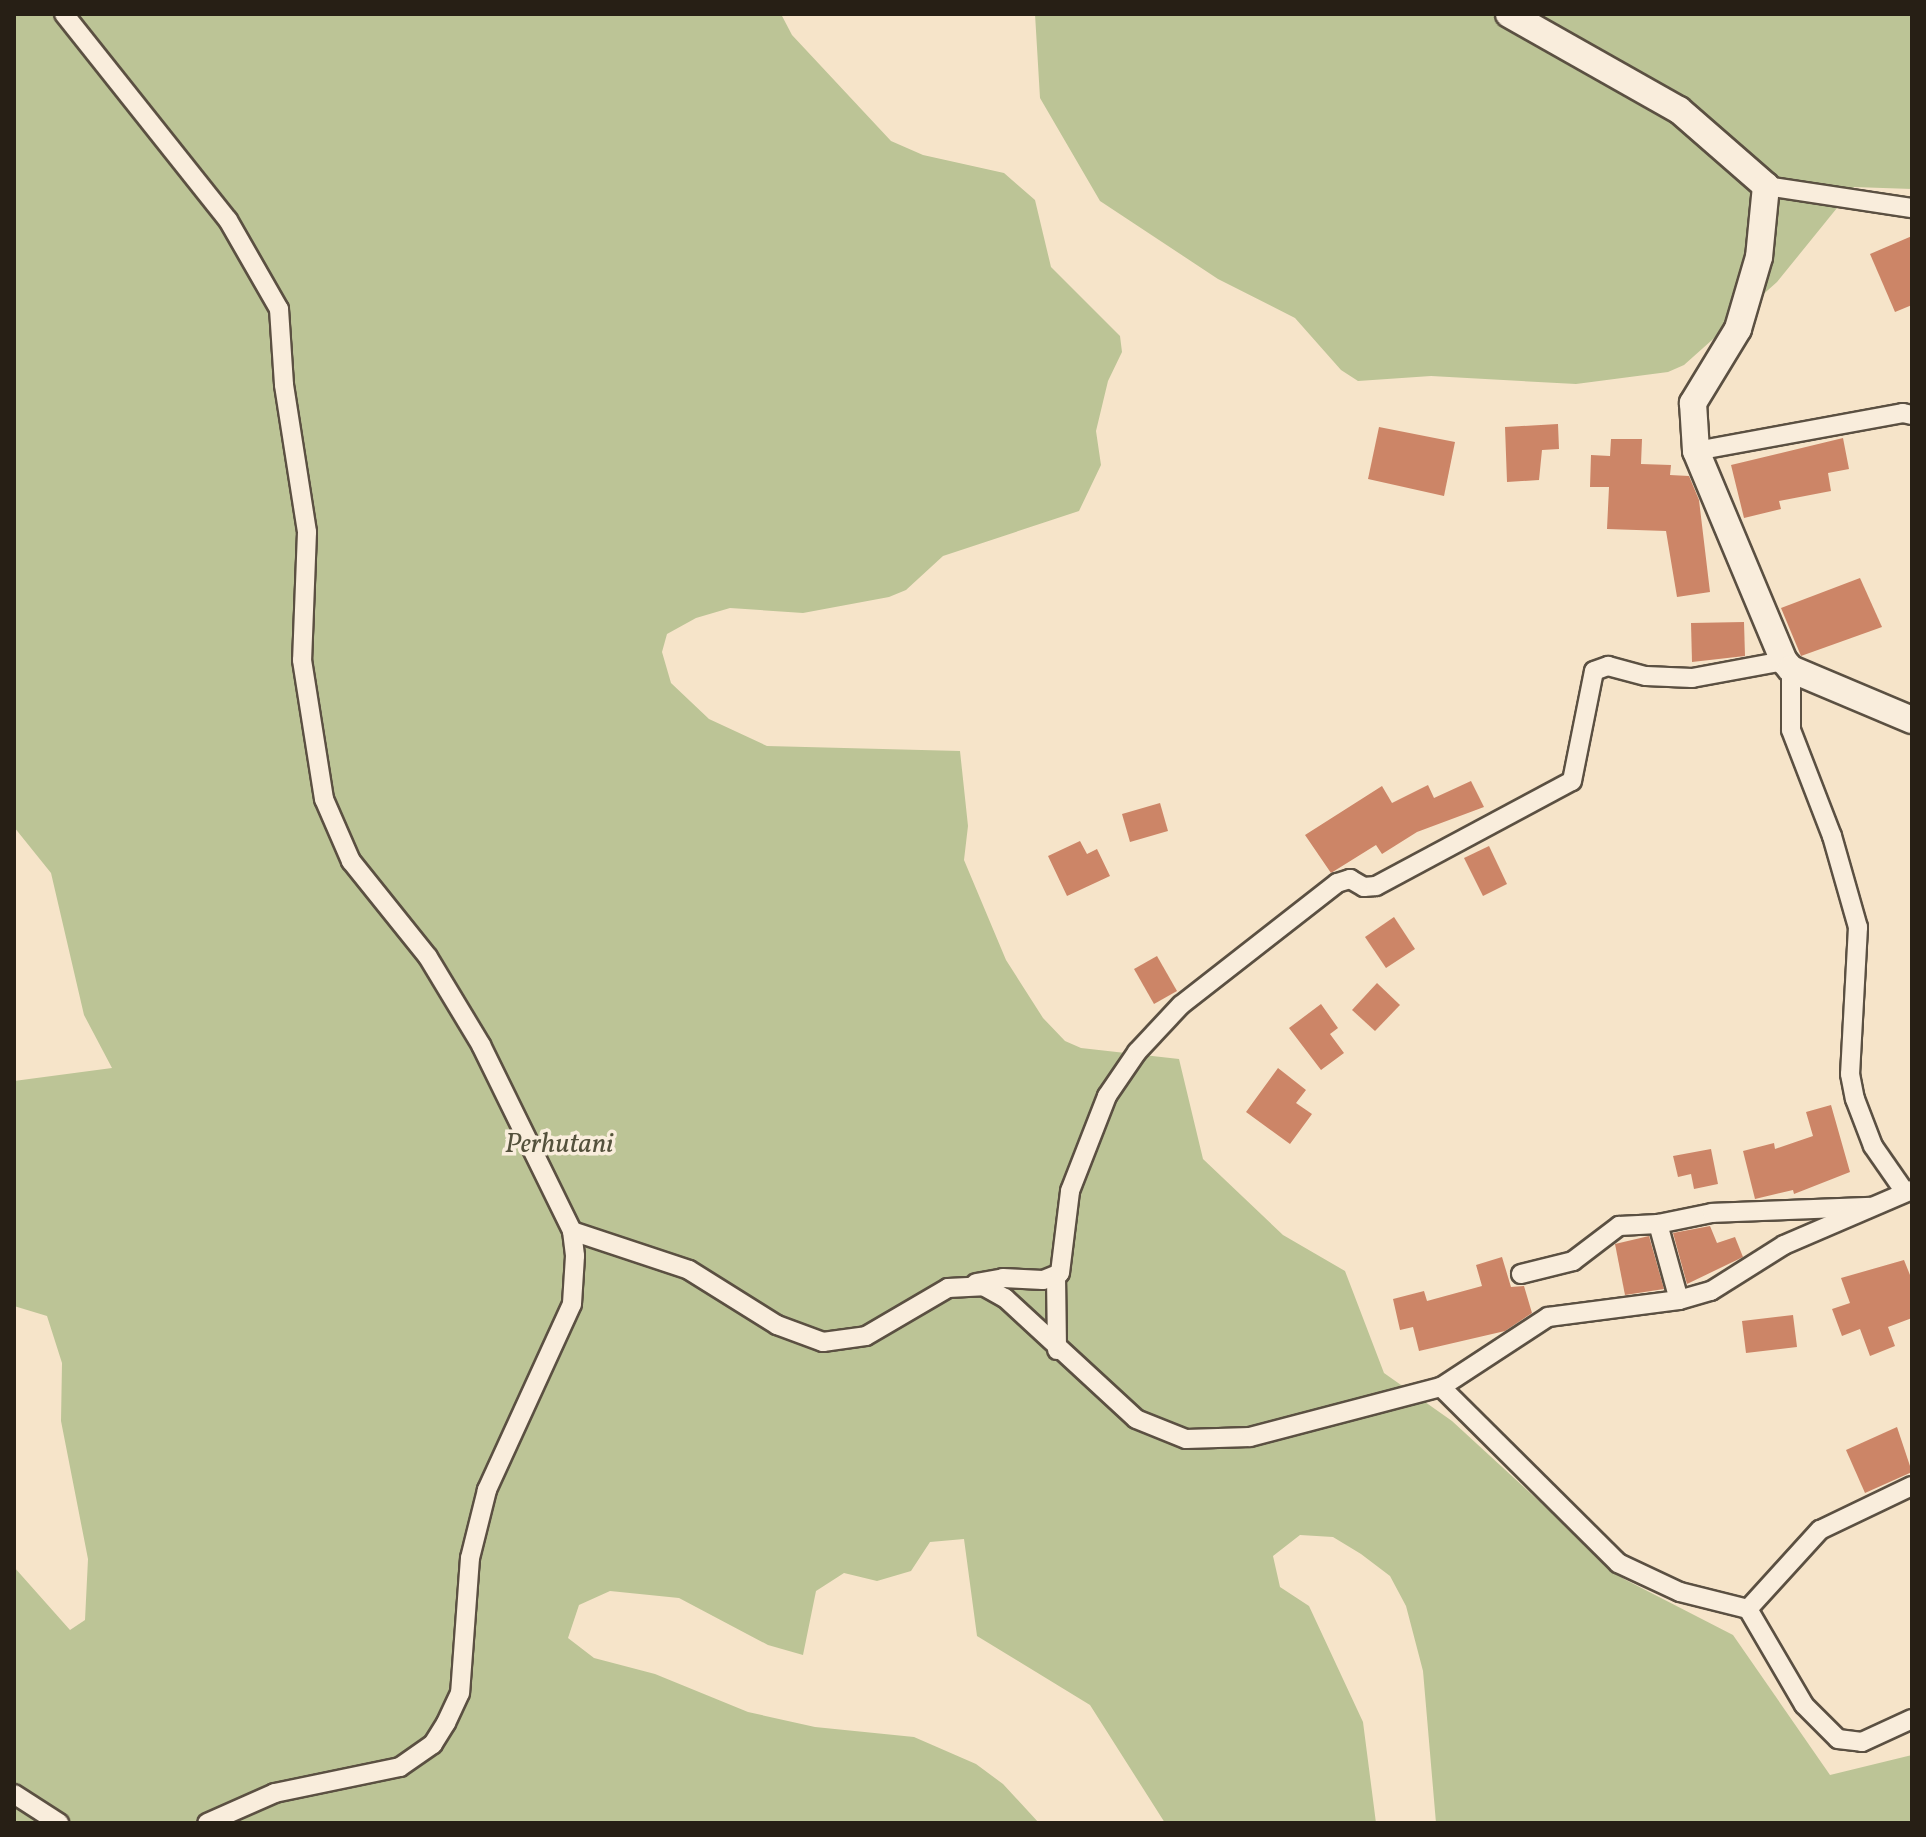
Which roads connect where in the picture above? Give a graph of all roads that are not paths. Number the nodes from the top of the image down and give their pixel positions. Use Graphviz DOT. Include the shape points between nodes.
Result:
graph roads {
  1 [pos="64,14"];
  2 [pos="1509,14"];
  3 [pos="1766,186"];
  4 [pos="1912,208"];
  5 [pos="1912,415"];
  6 [pos="1696,451"];
  7 [pos="1787,665"];
  8 [pos="1912,720"];
  9 [pos="1909,1191"];
  10 [pos="1873,1207"];
  11 [pos="1658,1224"];
  12 [pos="572,1231"];
  13 [pos="1521,1274"];
  14 [pos="1056,1276"];
  15 [pos="973,1284"];
  16 [pos="1679,1300"];
  17 [pos="1057,1350"];
  18 [pos="1441,1387"];
  19 [pos="1912,1486"];
  20 [pos="1748,1609"];
  21 [pos="1912,1719"];
  22 [pos="14,1794"];
  23 [pos="59,1823"];
  24 [pos="207,1823"];
  1 -- 12 [label="street" via="228,220 279,309 284,385 307,532 302,660 324,799 351,861 428,957 481,1045"];
  2 -- 3 [label="street" via="1666,102"];
  3 -- 4 [label="street"];
  3 -- 6 [label="street" via="1759,257 1738,329 1693,403"];
  5 -- 6 [label="street"];
  6 -- 7 [label="street"];
  7 -- 8 [label="street"];
  7 -- 9 [label="street" via="1791,730 1832,836 1858,927 1850,1074 1855,1099 1873,1146"];
  7 -- 14 [label="street" via="1692,678 1600,666 1590,679 1575,772 1564,787 1464,835 1376,886 1364,887 1350,879 1337,883 1181,1005 1137,1052 1107,1096 1070,1191 1065,1258"];
  9 -- 10 [label="street"];
  10 -- 11 [label="street" via="1712,1213"];
  10 -- 16 [label="street" via="1768,1253 1711,1291"];
  11 -- 13 [label="street" via="1619,1226 1573,1261"];
  11 -- 16 [label="street"];
  12 -- 15 [label="street" via="689,1270 777,1325 823,1342 866,1336 935,1293"];
  12 -- 24 [label="street" via="572,1304 502,1454 477,1525 467,1582 460,1693 446,1723 433,1744 400,1767 275,1793"];
  14 -- 15 [label="street"];
  14 -- 17 [label="street"];
  15 -- 17 [label="street" via="1005,1298"];
  16 -- 18 [label="street" via="1548,1317"];
  17 -- 18 [label="street" via="1136,1419 1186,1439 1250,1437"];
  18 -- 20 [label="street" via="1618,1563 1680,1592"];
  19 -- 20 [label="street" via="1820,1530"];
  20 -- 21 [label="street" via="1804,1705 1838,1739 1862,1742"];
  22 -- 23 [label="street"];
}
